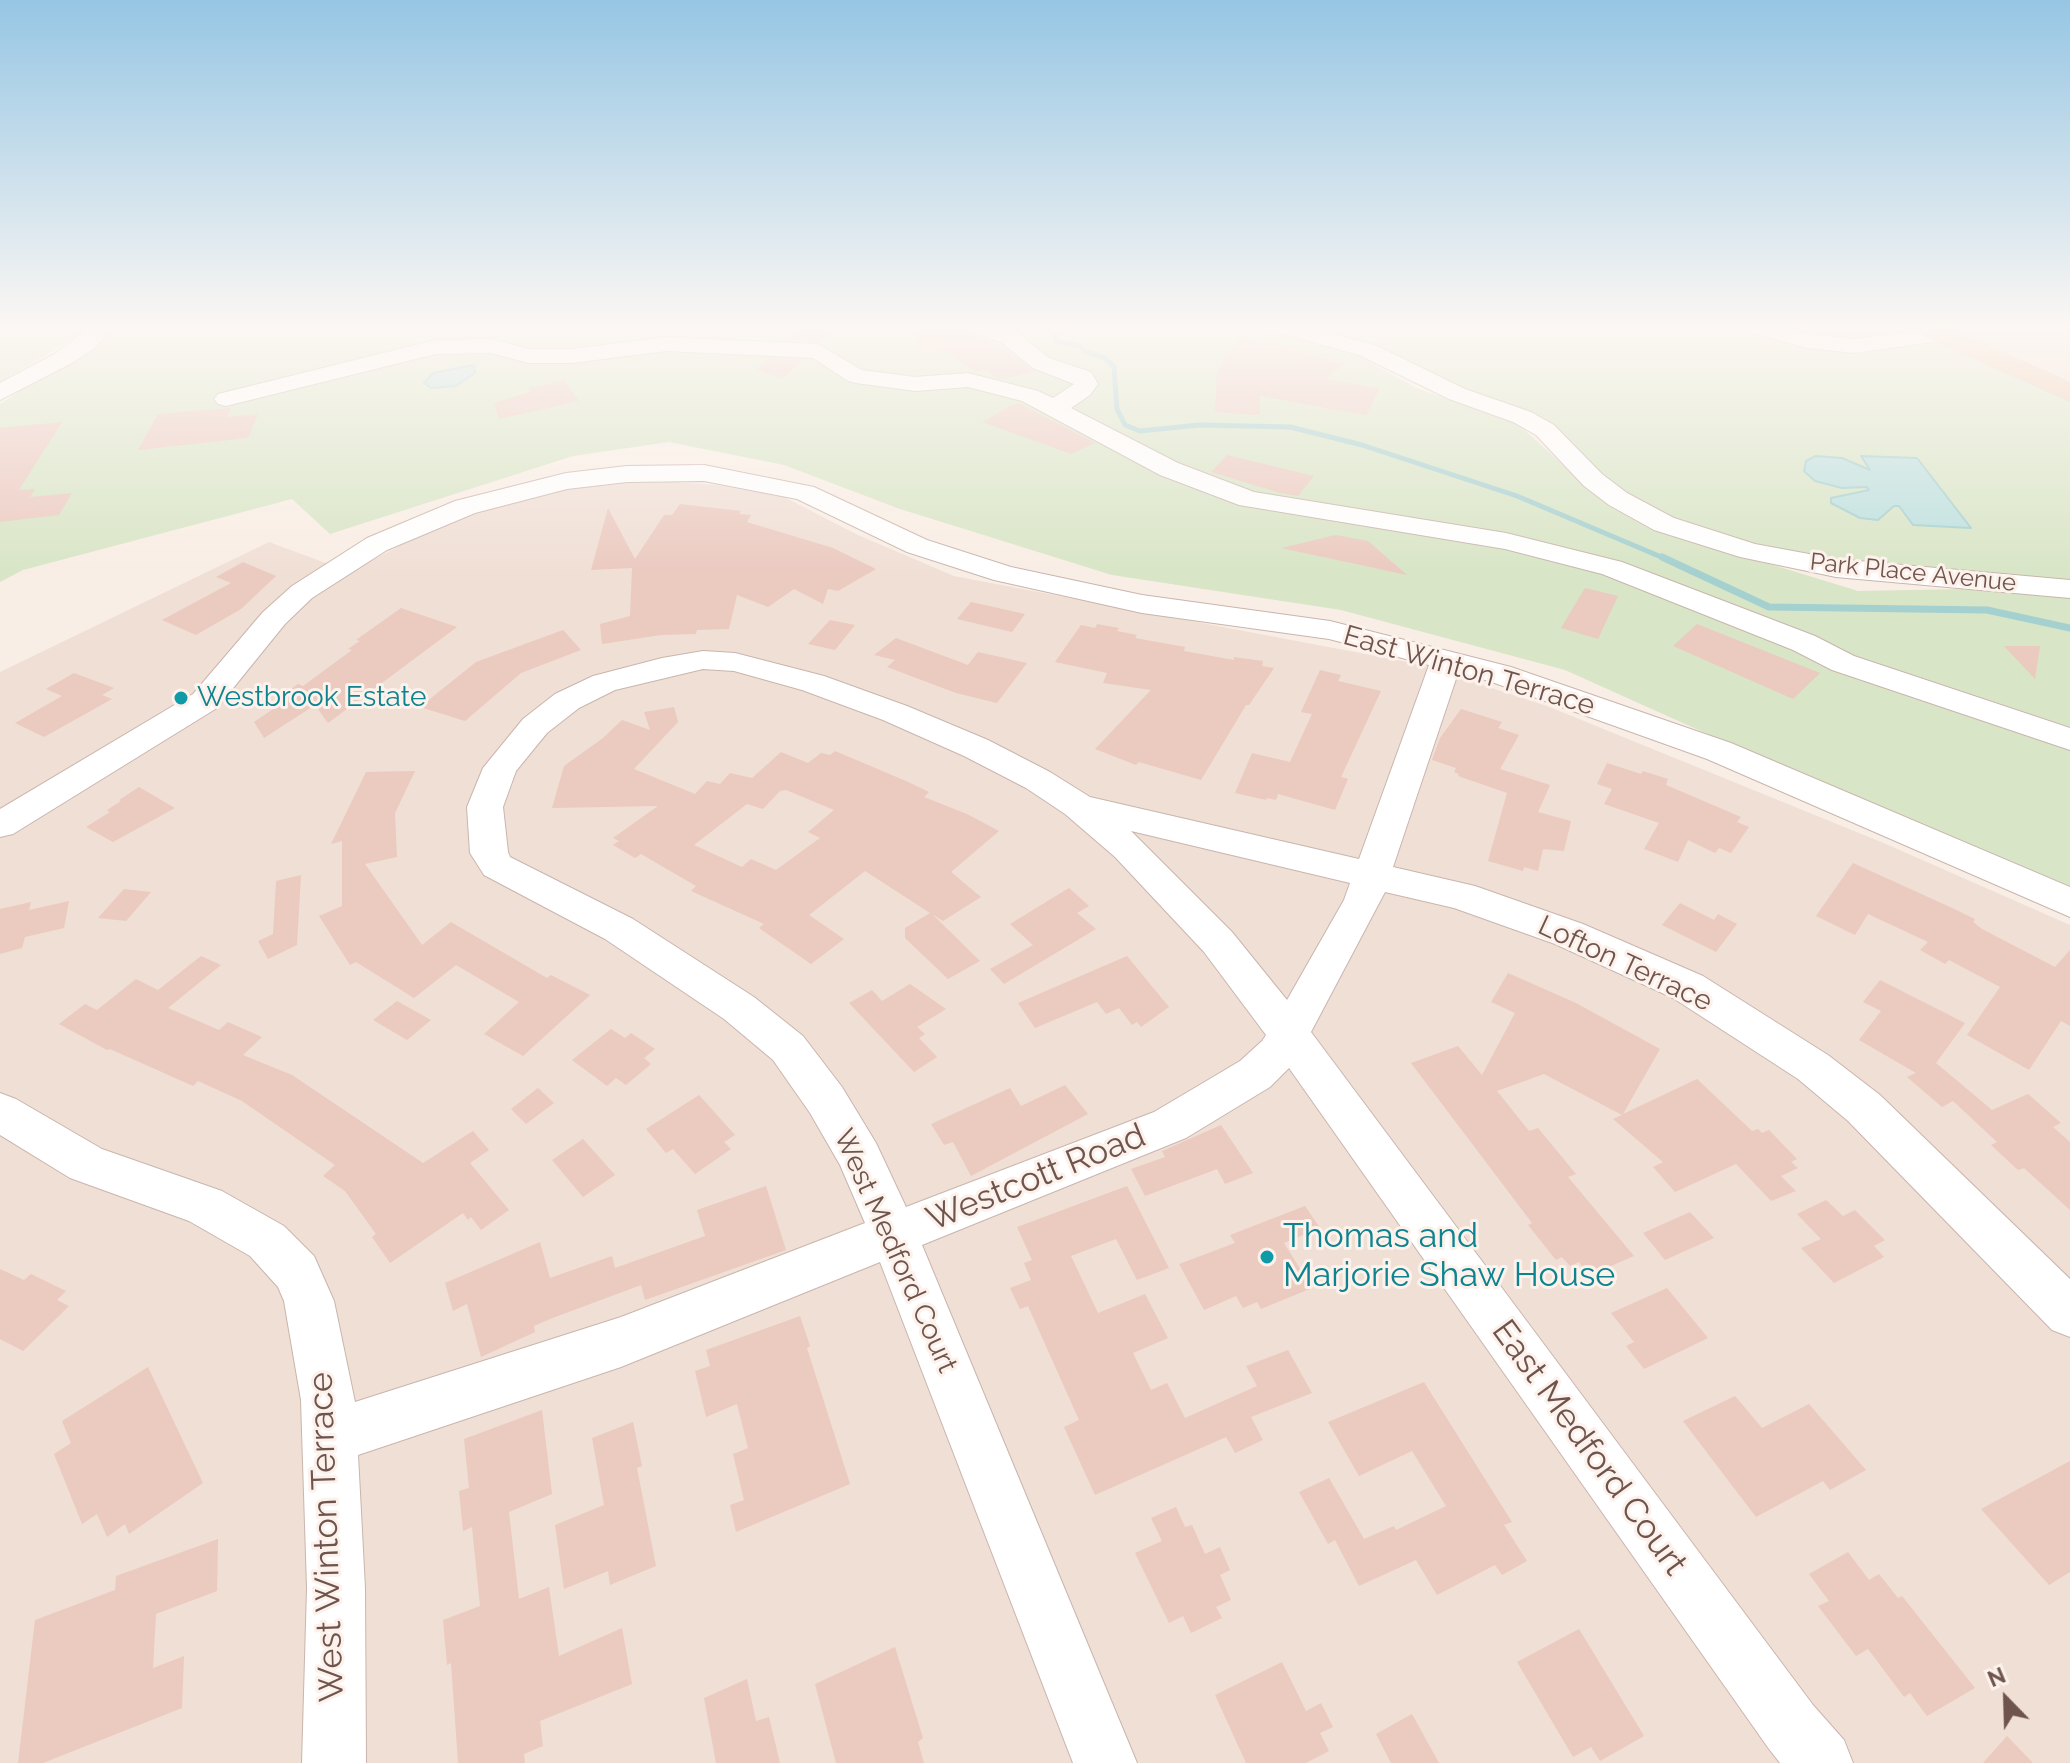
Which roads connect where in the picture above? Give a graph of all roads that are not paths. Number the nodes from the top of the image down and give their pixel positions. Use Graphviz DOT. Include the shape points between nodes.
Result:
graph roads {
  1 [pos="1058,410"];
  2 [pos="1503,410"];
  3 [pos="2070,589"];
  4 [pos="1447,659"];
  5 [pos="2070,739"];
  6 [pos="1078,806"];
  7 [pos="0,825"];
  8 [pos="1372,874"];
  9 [pos="2070,903"];
  10 [pos="1289,1034"];
  11 [pos="0,1112"];
  12 [pos="894,1235"];
  13 [pos="2070,1313"];
  14 [pos="330,1437"];
  15 [pos="334,1763"];
  16 [pos="1105,1763"];
  17 [pos="1821,1763"];
  1 -- 5 [label="street" via="1169,469 1248,499 1506,541 1612,568 1843,663"];
  2 -- 3 [label="street, Park Place Avenue" via="1545,430 1593,480 1664,524 1750,551 1836,568"];
  4 -- 7 [label="street, East Winton Terrace" via="1330,630 1142,604 1004,574 917,546 805,493 734,477 661,473 566,481 427,521 377,544 302,592 205,701"];
  4 -- 8 [label="street, Westcott Road"];
  4 -- 9 [label="street, East Winton Terrace" via="1719,751"];
  6 -- 8 [label="street, Lofton Terrace"];
  6 -- 10 [label="street, East Medford Court" via="1174,893"];
  6 -- 12 [label="street, West Medford Court" via="1001,761 895,713 735,662 703,660 604,683 567,701 535,726 500,768 485,807 489,853 497,866 619,929 739,1008 788,1048 860,1157"];
  8 -- 10 [label="street, Westcott Road" via="1319,985"];
  8 -- 13 [label="street, Lofton Terrace" via="1461,896 1569,934 1688,987 1813,1067 1864,1108"];
  10 -- 12 [label="street, Westcott Road" via="1255,1074 1170,1125"];
  10 -- 17 [label="street, East Medford Court"];
  11 -- 14 [label="street, West Winton Terrace" via="86,1164 205,1206 267,1241 297,1272 309,1301"];
  12 -- 14 [label="street, Westcott Road" via="621,1342"];
  12 -- 16 [label="street, West Medford Court"];
  14 -- 15 [label="street, West Winton Terrace" via="336,1588"];
}
